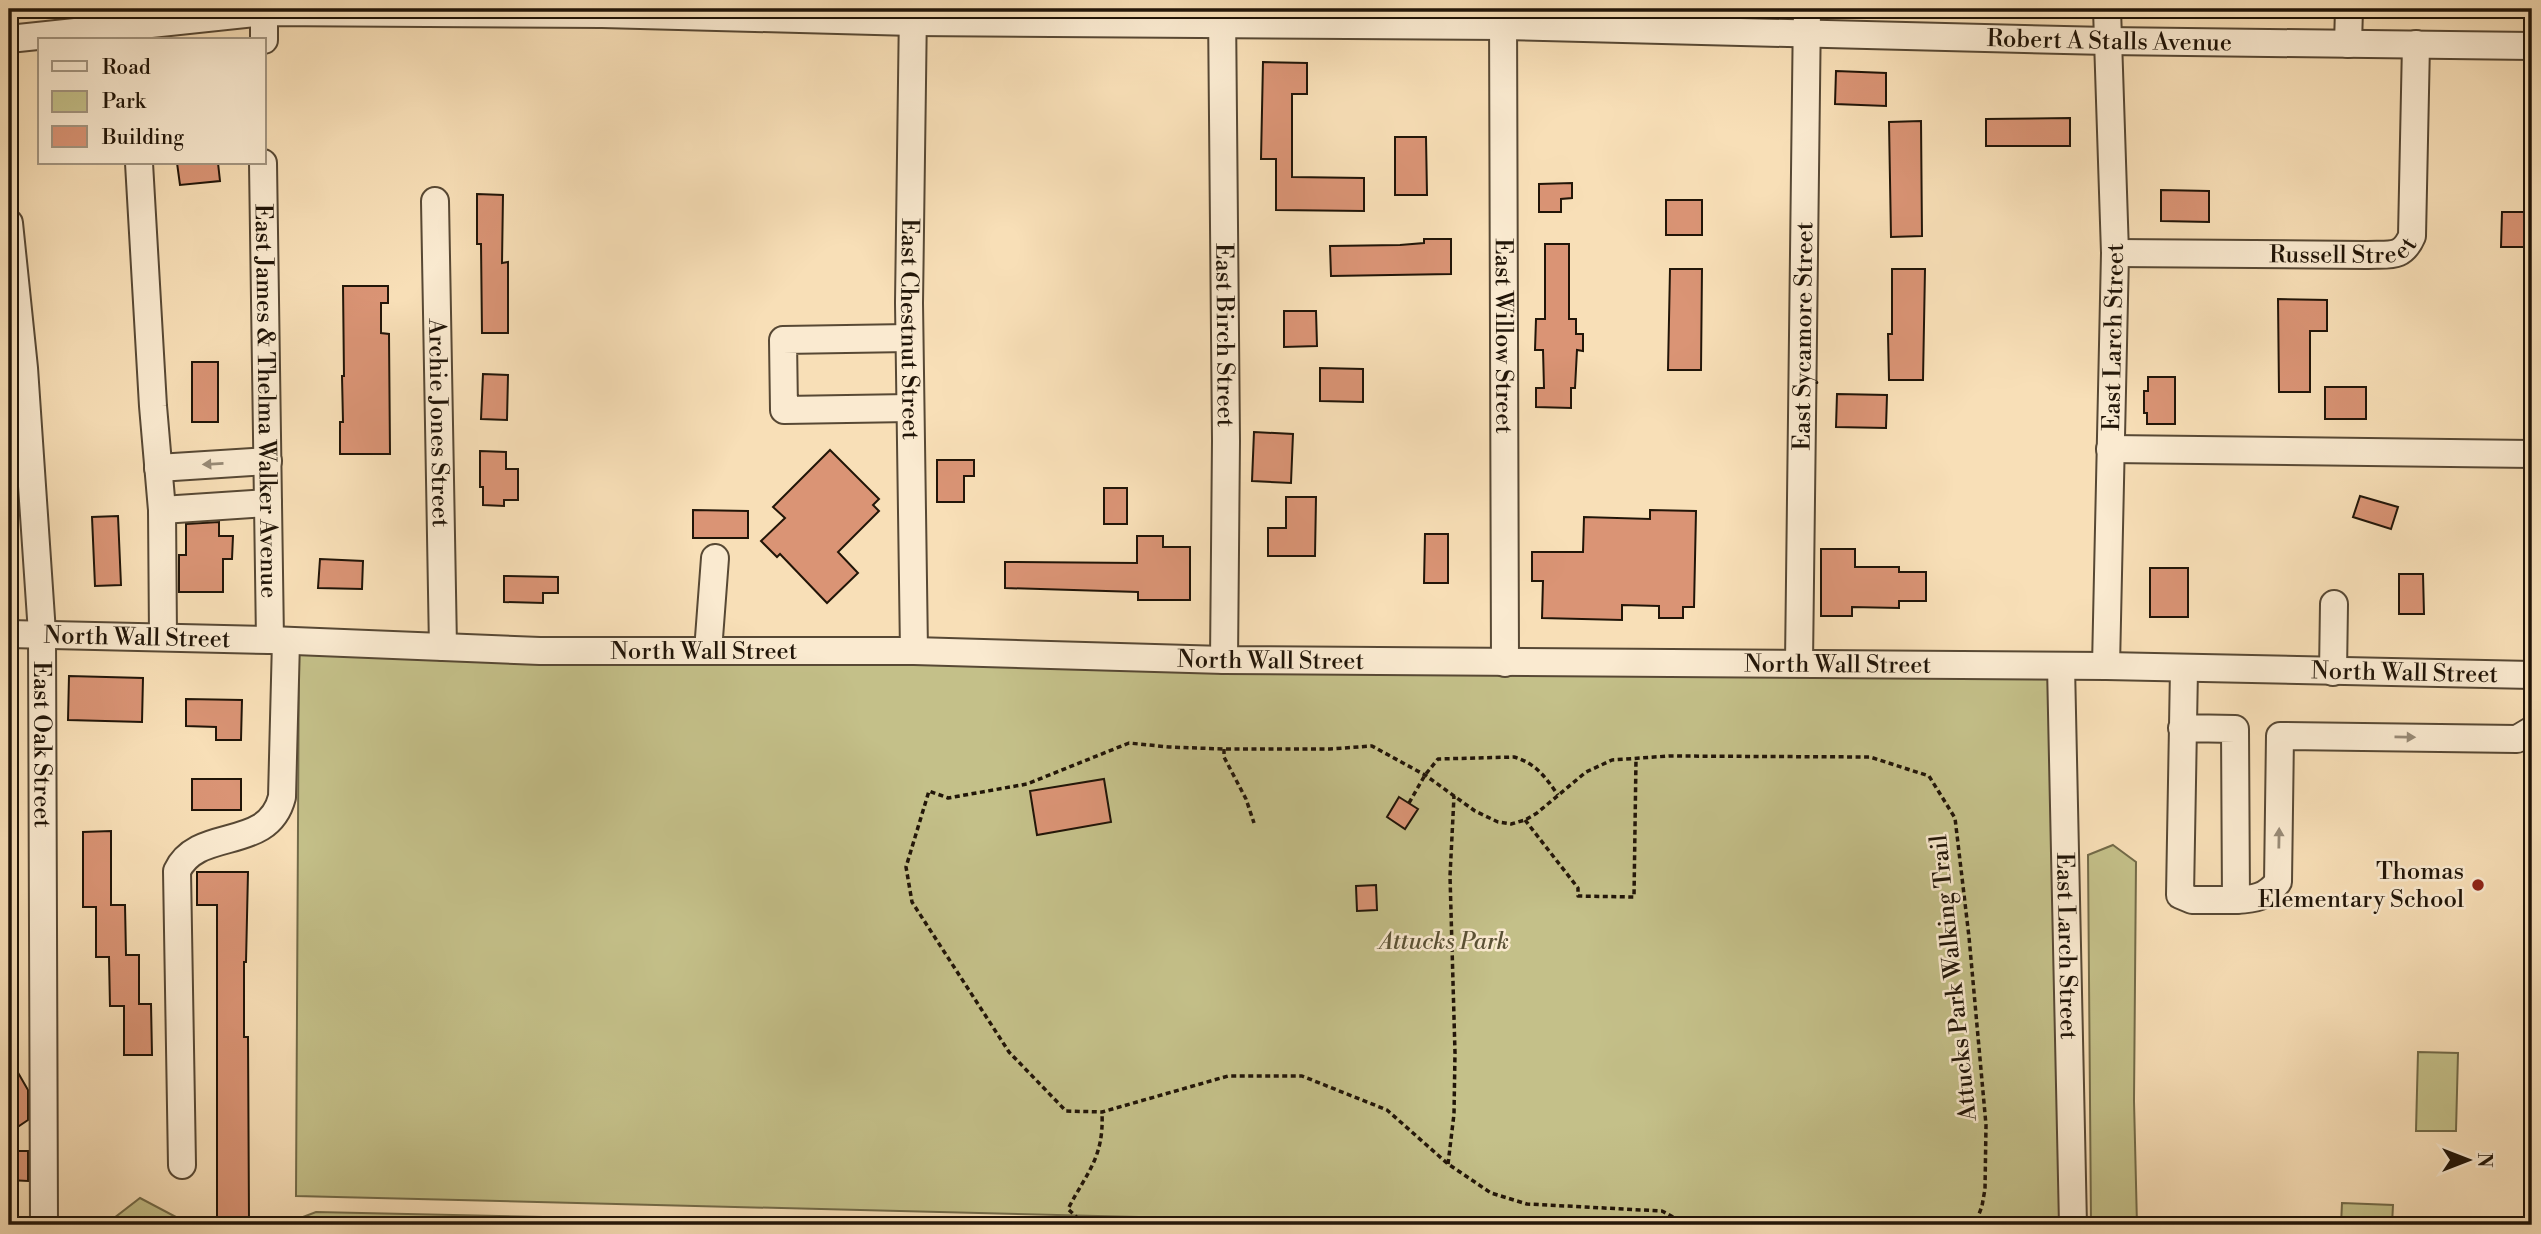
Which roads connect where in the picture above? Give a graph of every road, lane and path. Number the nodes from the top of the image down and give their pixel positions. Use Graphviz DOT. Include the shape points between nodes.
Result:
graph roads {
  1 [pos="2107,9"];
  2 [pos="2348,9"];
  3 [pos="264,10"];
  4 [pos="602,11"];
  5 [pos="742,13"];
  6 [pos="913,15"];
  7 [pos="1222,17"];
  8 [pos="1503,18"];
  9 [pos="1654,19"];
  10 [pos="1807,21"];
  11 [pos="131,33"];
  12 [pos="9,38"];
  13 [pos="264,38"];
  14 [pos="2107,41"];
  15 [pos="2348,44"];
  16 [pos="2416,44"];
  17 [pos="2532,46"];
  18 [pos="139,164"];
  19 [pos="263,164"];
  20 [pos="435,201"];
  21 [pos="9,223"];
  22 [pos="2115,253"];
  23 [pos="909,338"];
  24 [pos="910,408"];
  25 [pos="2110,449"];
  26 [pos="2532,454"];
  27 [pos="268,461"];
  28 [pos="158,468"];
  29 [pos="268,503"];
  30 [pos="162,510"];
  31 [pos="715,558"];
  32 [pos="2334,604"];
  33 [pos="42,633"];
  34 [pos="9,634"];
  35 [pos="163,636"];
  36 [pos="278,640"];
  37 [pos="443,648"];
  38 [pos="708,651"];
  39 [pos="914,651"];
  40 [pos="1224,660"];
  41 [pos="1505,663"];
  42 [pos="1799,663"];
  43 [pos="2061,666"];
  44 [pos="2105,666"];
  45 [pos="2184,669"];
  46 [pos="2333,672"];
  47 [pos="2532,675"];
  48 [pos="2182,728"];
  49 [pos="2235,729"];
  50 [pos="2532,730"];
  51 [pos="2280,736"];
  52 [pos="1224,749"];
  53 [pos="1636,759"];
  54 [pos="1425,775"];
  55 [pos="1558,795"];
  56 [pos="1454,796"];
  57 [pos="1409,803"];
  58 [pos="1525,820"];
  59 [pos="1254,823"];
  60 [pos="2236,900"];
  61 [pos="1102,1112"];
  62 [pos="1448,1164"];
  63 [pos="182,1165"];
  64 [pos="44,1225"];
  65 [pos="1085,1225"];
  66 [pos="1688,1225"];
  67 [pos="1975,1225"];
  68 [pos="2073,1225"];
  1 -- 14 [label="street, East Larch Street"];
  2 -- 15 [label="street"];
  3 -- 4 [label="street, Robert A Stalls Avenue"];
  3 -- 11 [label="street, Robert A Stalls Avenue"];
  3 -- 13 [label="street"];
  4 -- 5 [label="street, Robert A Stalls Avenue"];
  5 -- 6 [label="street, Robert A Stalls Avenue"];
  6 -- 7 [label="street, Robert A Stalls Avenue"];
  6 -- 23 [label="street, East Chestnut Street"];
  7 -- 8 [label="street, Robert A Stalls Avenue"];
  7 -- 40 [label="street, East Birch Street"];
  8 -- 9 [label="street, Robert A Stalls Avenue"];
  8 -- 41 [label="street, East Willow Street"];
  9 -- 10 [label="street, Robert A Stalls Avenue"];
  10 -- 14 [label="street, Robert A Stalls Avenue"];
  10 -- 42 [label="street, East Sycamore Street"];
  11 -- 12 [label="street, Robert A Stalls Avenue"];
  14 -- 15 [label="street, Robert A Stalls Avenue"];
  14 -- 22 [label="street, East Larch Street"];
  15 -- 16 [label="street, Robert A Stalls Avenue"];
  16 -- 17 [label="street, Robert A Stalls Avenue"];
  16 -- 22 [label="street, Russell Street" via="2412,236 2407,248 2398,254 2367,256"];
  18 -- 28 [label="street"];
  19 -- 27 [label="street, East James & Thelma Walker Avenue"];
  20 -- 37 [label="street, Archie Jones Street"];
  21 -- 33 [label="street, East Oak Street"];
  22 -- 25 [label="street, East Larch Street"];
  23 -- 24 [label="street, East Chestnut Street"];
  23 -- 24 [label="street" via="783,340 784,410"];
  24 -- 39 [label="street, East Chestnut Street"];
  25 -- 26 [label="street"];
  25 -- 44 [label="street, East Larch Street"];
  27 -- 28 [label="street, one-way"];
  27 -- 29 [label="street, East James & Thelma Walker Avenue"];
  28 -- 30 [label="street"];
  29 -- 30 [label="street"];
  29 -- 36 [label="street, East James & Thelma Walker Avenue"];
  30 -- 35 [label="street"];
  31 -- 38 [label="street"];
  32 -- 46 [label="street"];
  33 -- 34 [label="street, North Wall Street"];
  33 -- 35 [label="street, North Wall Street"];
  33 -- 64 [label="street, East Oak Street"];
  35 -- 36 [label="street, North Wall Street"];
  36 -- 37 [label="street, North Wall Street"];
  36 -- 63 [label="street, East James & Thelma Walker Avenue" via="279,809 261,828 201,848 182,861 177,871"];
  37 -- 38 [label="street, North Wall Street"];
  38 -- 39 [label="street, North Wall Street"];
  39 -- 40 [label="street, North Wall Street"];
  40 -- 41 [label="street, North Wall Street"];
  41 -- 42 [label="street, North Wall Street"];
  42 -- 43 [label="street, North Wall Street"];
  43 -- 44 [label="street, North Wall Street"];
  43 -- 68 [label="street, East Larch Street"];
  44 -- 45 [label="street, North Wall Street"];
  45 -- 46 [label="street, North Wall Street"];
  45 -- 48 [label="street"];
  46 -- 47 [label="street, North Wall Street"];
  48 -- 49 [label="street"];
  48 -- 60 [label="street" via="2180,895 2192,900"];
  49 -- 51 [label="street"];
  49 -- 60 [label="street"];
  51 -- 50 [label="street, one-way" via="2517,739"];
  60 -- 51 [label="street, one-way" via="2256,899 2270,893 2278,882"];
  52 -- 54 [label="path" via="1373,746"];
  52 -- 59 [label="path"];
  52 -- 61 [label="path" via="1129,743 1027,784 948,798 929,791 906,867 912,902 1009,1052 1066,1111"];
  53 -- 55 [label="path, Attucks Park Walking Trail" via="1612,760 1586,772"];
  53 -- 58 [label="path" via="1634,897 1578,896 1578,888"];
  53 -- 67 [label="path, Attucks Park Walking Trail" via="1870,757 1929,776 1955,818 1969,937 1986,1125 1985,1189"];
  54 -- 55 [label="path" via="1443,758 1514,757 1532,764"];
  54 -- 56 [label="path"];
  54 -- 57 [label="path"];
  55 -- 58 [label="path, Attucks Park Walking Trail"];
  56 -- 58 [label="path" via="1498,822"];
  56 -- 62 [label="path" via="1450,876 1454,1102"];
  61 -- 62 [label="path" via="1227,1076 1302,1076 1387,1110"];
  61 -- 65 [label="path" via="1101,1145 1068,1209"];
  62 -- 66 [label="path" via="1491,1193 1511,1200 1662,1211"];
}
